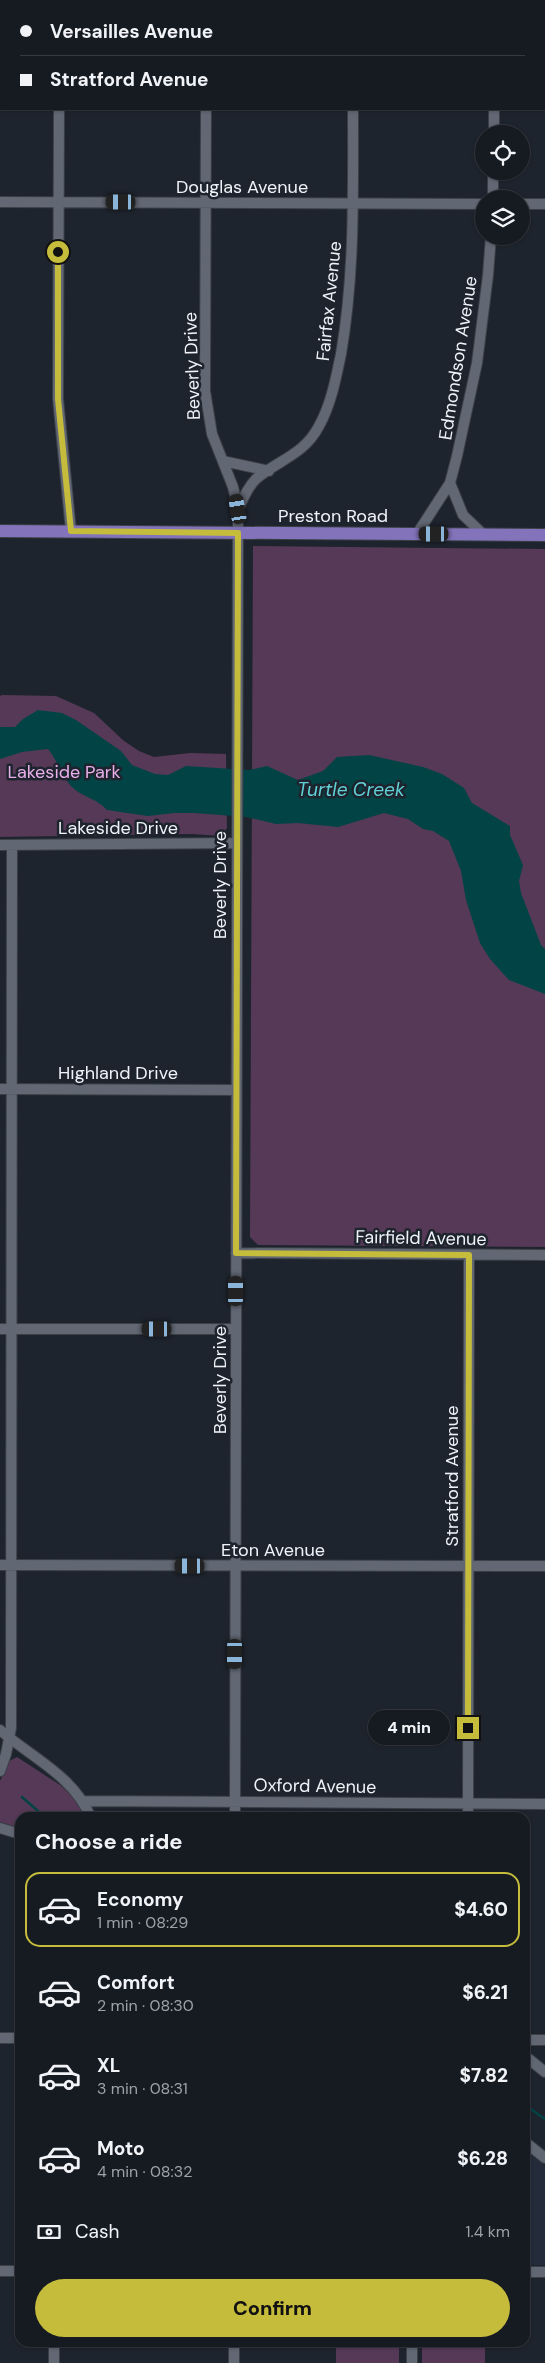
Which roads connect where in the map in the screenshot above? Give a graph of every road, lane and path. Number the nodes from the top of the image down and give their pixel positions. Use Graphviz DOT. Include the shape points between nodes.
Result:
graph roads {
  1 [pos="59,110"];
  2 [pos="206,110"];
  3 [pos="353,110"];
  4 [pos="494,110"];
  5 [pos="494,125"];
  6 [pos="0,202"];
  7 [pos="58,202"];
  8 [pos="206,203"];
  9 [pos="353,203"];
  10 [pos="475,204"];
  11 [pos="530,204"];
  12 [pos="545,204"];
  13 [pos="490,245"];
  14 [pos="223,461"];
  15 [pos="269,471"];
  16 [pos="450,483"];
  17 [pos="238,509"];
  18 [pos="0,531"];
  19 [pos="71,531"];
  20 [pos="238,533"];
  21 [pos="417,534"];
  22 [pos="484,535"];
  23 [pos="545,535"];
  24 [pos="237,843"];
  25 [pos="0,845"];
  26 [pos="12,845"];
  27 [pos="0,1089"];
  28 [pos="12,1089"];
  29 [pos="236,1090"];
  30 [pos="236,1253"];
  31 [pos="469,1255"];
  32 [pos="545,1256"];
  33 [pos="0,1329"];
  34 [pos="11,1329"];
  35 [pos="236,1329"];
  36 [pos="0,1565"];
  37 [pos="11,1565"];
  38 [pos="468,1565"];
  39 [pos="235,1566"];
  40 [pos="545,1566"];
  41 [pos="0,1730"];
  42 [pos="10,1739"];
  43 [pos="0,1771"];
  44 [pos="84,1800"];
  45 [pos="235,1802"];
  46 [pos="468,1803"];
  47 [pos="545,1804"];
  48 [pos="89,1812"];
  49 [pos="235,1812"];
  50 [pos="468,1812"];
  51 [pos="0,1828"];
  52 [pos="15,1832"];
  53 [pos="0,2038"];
  54 [pos="15,2038"];
  55 [pos="530,2040"];
  56 [pos="545,2040"];
  57 [pos="530,2060"];
  58 [pos="545,2072"];
  59 [pos="530,2146"];
  60 [pos="545,2158"];
  61 [pos="0,2271"];
  62 [pos="15,2271"];
  63 [pos="530,2272"];
  64 [pos="545,2272"];
  65 [pos="54,2347"];
  66 [pos="234,2347"];
  67 [pos="412,2347"];
  68 [pos="54,2363"];
  69 [pos="234,2363"];
  70 [pos="412,2363"];
  1 -- 7 [label="street"];
  2 -- 8 [label="street, Beverly Drive"];
  3 -- 9 [label="street, Fairfax Avenue"];
  4 -- 5 [label="street"];
  6 -- 7 [label="street, Douglas Avenue"];
  7 -- 8 [label="street, Douglas Avenue"];
  7 -- 19 [label="street" via="58,399"];
  8 -- 9 [label="street, Douglas Avenue"];
  8 -- 14 [label="street, Beverly Drive" via="205,391 212,434"];
  9 -- 10 [label="street, Douglas Avenue"];
  9 -- 15 [label="street, Fairfax Avenue" via="345,330 331,397 320,426 310,440"];
  11 -- 12 [label="street"];
  13 -- 16 [label="street, Edmondson Avenue" via="477,363"];
  14 -- 15 [label="street"];
  14 -- 17 [label="street, Beverly Drive"];
  15 -- 17 [label="street, Fairfax Avenue" via="251,486"];
  16 -- 21 [label="street, Edmondson Avenue"];
  16 -- 22 [label="street" via="463,515"];
  17 -- 20 [label="street, Beverly Drive"];
  18 -- 19 [label="main road, Preston Road"];
  19 -- 20 [label="main road, Preston Road"];
  20 -- 21 [label="main road, Preston Road"];
  20 -- 24 [label="street, Beverly Drive"];
  21 -- 22 [label="main road, Preston Road"];
  22 -- 23 [label="main road, Preston Road"];
  24 -- 26 [label="street, Lakeside Drive"];
  24 -- 29 [label="street, Beverly Drive"];
  25 -- 26 [label="street, Lakeside Drive"];
  26 -- 28 [label="street"];
  27 -- 28 [label="street, Highland Drive"];
  28 -- 29 [label="street, Highland Drive"];
  28 -- 34 [label="street"];
  29 -- 30 [label="street, Beverly Drive"];
  30 -- 31 [label="street, Fairfield Avenue"];
  30 -- 35 [label="street, Beverly Drive"];
  31 -- 32 [label="street, Fairfield Avenue"];
  31 -- 38 [label="street, Stratford Avenue"];
  33 -- 34 [label="street"];
  34 -- 35 [label="street"];
  34 -- 37 [label="street"];
  35 -- 39 [label="street, Beverly Drive"];
  36 -- 37 [label="street, Eton Avenue"];
  37 -- 39 [label="street, Eton Avenue"];
  37 -- 42 [label="street"];
  38 -- 39 [label="street, Eton Avenue"];
  38 -- 40 [label="street, Eton Avenue"];
  38 -- 46 [label="street, Stratford Avenue"];
  39 -- 45 [label="street, Beverly Drive"];
  41 -- 42 [label="street"];
  42 -- 43 [label="street"];
  42 -- 44 [label="street" via="72,1786"];
  44 -- 45 [label="street, Oxford Avenue"];
  44 -- 48 [label="street"];
  45 -- 46 [label="street, Oxford Avenue"];
  45 -- 49 [label="street, Beverly Drive"];
  46 -- 47 [label="street, Oxford Avenue"];
  46 -- 50 [label="street, Stratford Avenue"];
  51 -- 52 [label="street"];
  53 -- 54 [label="street"];
  55 -- 56 [label="street"];
  57 -- 58 [label="street"];
  59 -- 60 [label="street"];
  61 -- 62 [label="street"];
  63 -- 64 [label="street"];
  65 -- 68 [label="street"];
  66 -- 69 [label="street"];
  67 -- 70 [label="street"];
}
